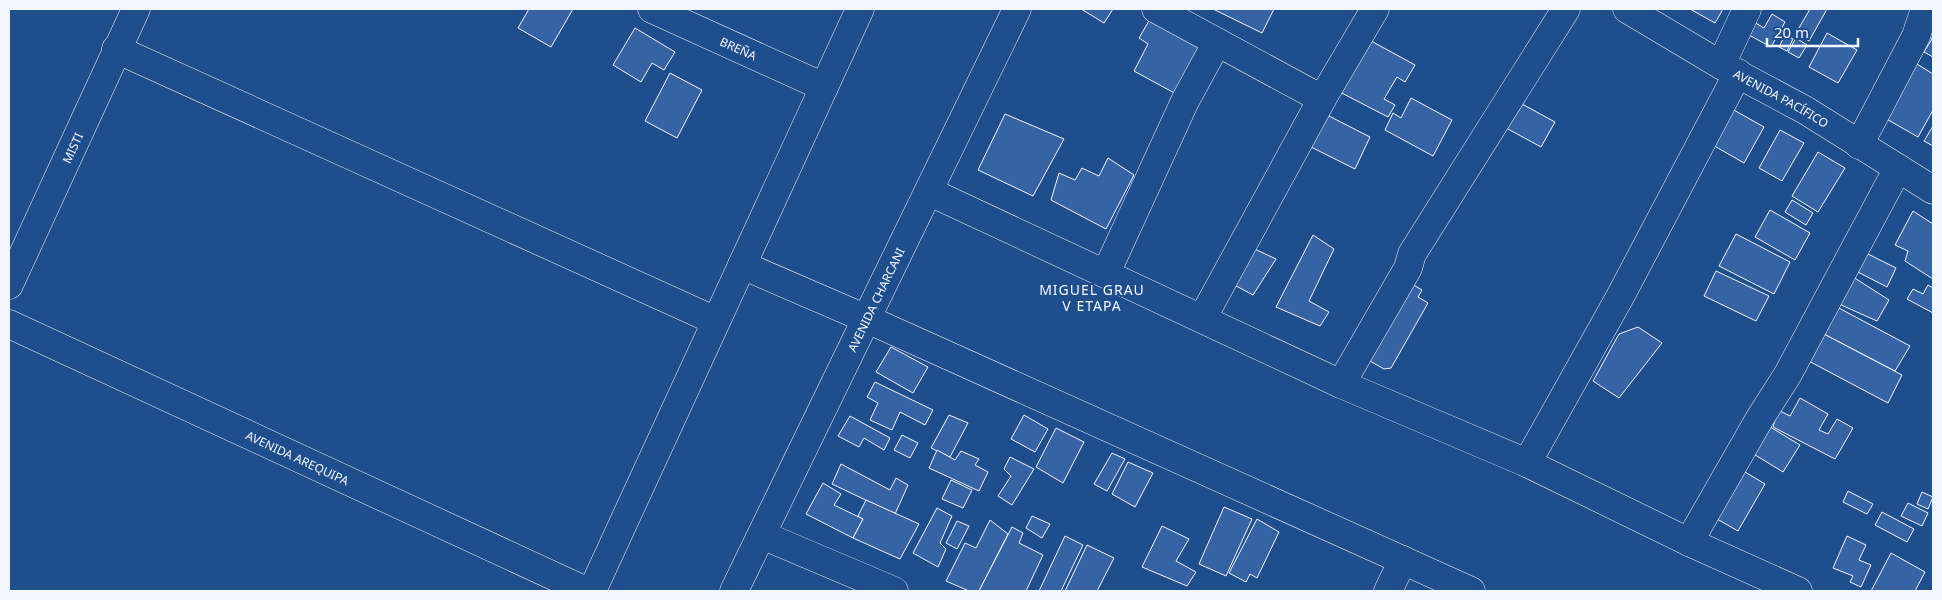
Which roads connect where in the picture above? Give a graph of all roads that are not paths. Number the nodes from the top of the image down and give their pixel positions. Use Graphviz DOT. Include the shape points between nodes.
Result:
graph roads {
  1 [pos="136,9"];
  2 [pos="652,9"];
  3 [pos="860,9"];
  4 [pos="1017,9"];
  5 [pos="1156,9"];
  6 [pos="1375,9"];
  7 [pos="1566,9"];
  8 [pos="1627,9"];
  9 [pos="1747,9"];
  10 [pos="1925,9"];
  11 [pos="1217,42"];
  12 [pos="116,49"];
  13 [pos="1729,69"];
  14 [pos="824,87"];
  15 [pos="1322,99"];
  16 [pos="1859,145"];
  17 [pos="1898,168"];
  18 [pos="1933,190"];
  19 [pos="930,192"];
  20 [pos="742,266"];
  21 [pos="1106,273"];
  22 [pos="9,285"];
  23 [pos="1202,318"];
  24 [pos="867,319"];
  25 [pos="716,321"];
  26 [pos="9,324"];
  27 [pos="1341,384"];
  28 [pos="1528,463"];
  29 [pos="762,535"];
  30 [pos="1689,542"];
  31 [pos="1403,560"];
  32 [pos="586,591"];
  33 [pos="592,591"];
  34 [pos="734,591"];
  35 [pos="894,591"];
  36 [pos="1388,591"];
  37 [pos="1471,591"];
  38 [pos="1798,591"];
  1 -- 12 [label="street, MISTI"];
  2 -- 14 [label="street, BREÑA"];
  3 -- 14 [label="street"];
  4 -- 19 [label="street, AVENIDA CHARCANI"];
  5 -- 11 [label="street"];
  6 -- 15 [label="street"];
  7 -- 27 [label="street" via="1412,254 1408,268"];
  8 -- 13 [label="street, AVENIDA PACÍFICO"];
  9 -- 13 [label="street"];
  10 -- 16 [label="street" via="1916,36"];
  11 -- 15 [label="street"];
  11 -- 21 [label="street" via="1185,101"];
  12 -- 22 [label="street, MISTI"];
  12 -- 25 [label="street"];
  13 -- 16 [label="street, AVENIDA PACÍFICO" via="1805,110"];
  13 -- 28 [label="street" via="1621,295"];
  14 -- 20 [label="street"];
  15 -- 23 [label="street"];
  16 -- 17 [label="street, AVENIDA PACÍFICO"];
  17 -- 18 [label="street, AVENIDA PACÍFICO"];
  17 -- 30 [label="street" via="1788,374"];
  19 -- 21 [label="street"];
  19 -- 24 [label="street, AVENIDA CHARCANI"];
  20 -- 24 [label="street"];
  20 -- 25 [label="street"];
  21 -- 23 [label="street"];
  23 -- 27 [label="street"];
  24 -- 29 [label="street, AVENIDA CHARCANI"];
  24 -- 31 [label="street"];
  25 -- 33 [label="street"];
  26 -- 32 [label="street, AVENIDA AREQUIPA"];
  27 -- 28 [label="street"];
  28 -- 30 [label="street"];
  29 -- 34 [label="street, AVENIDA CHARCANI"];
  29 -- 35 [label="street"];
  30 -- 38 [label="street"];
  31 -- 36 [label="street"];
  31 -- 37 [label="street"];
}
